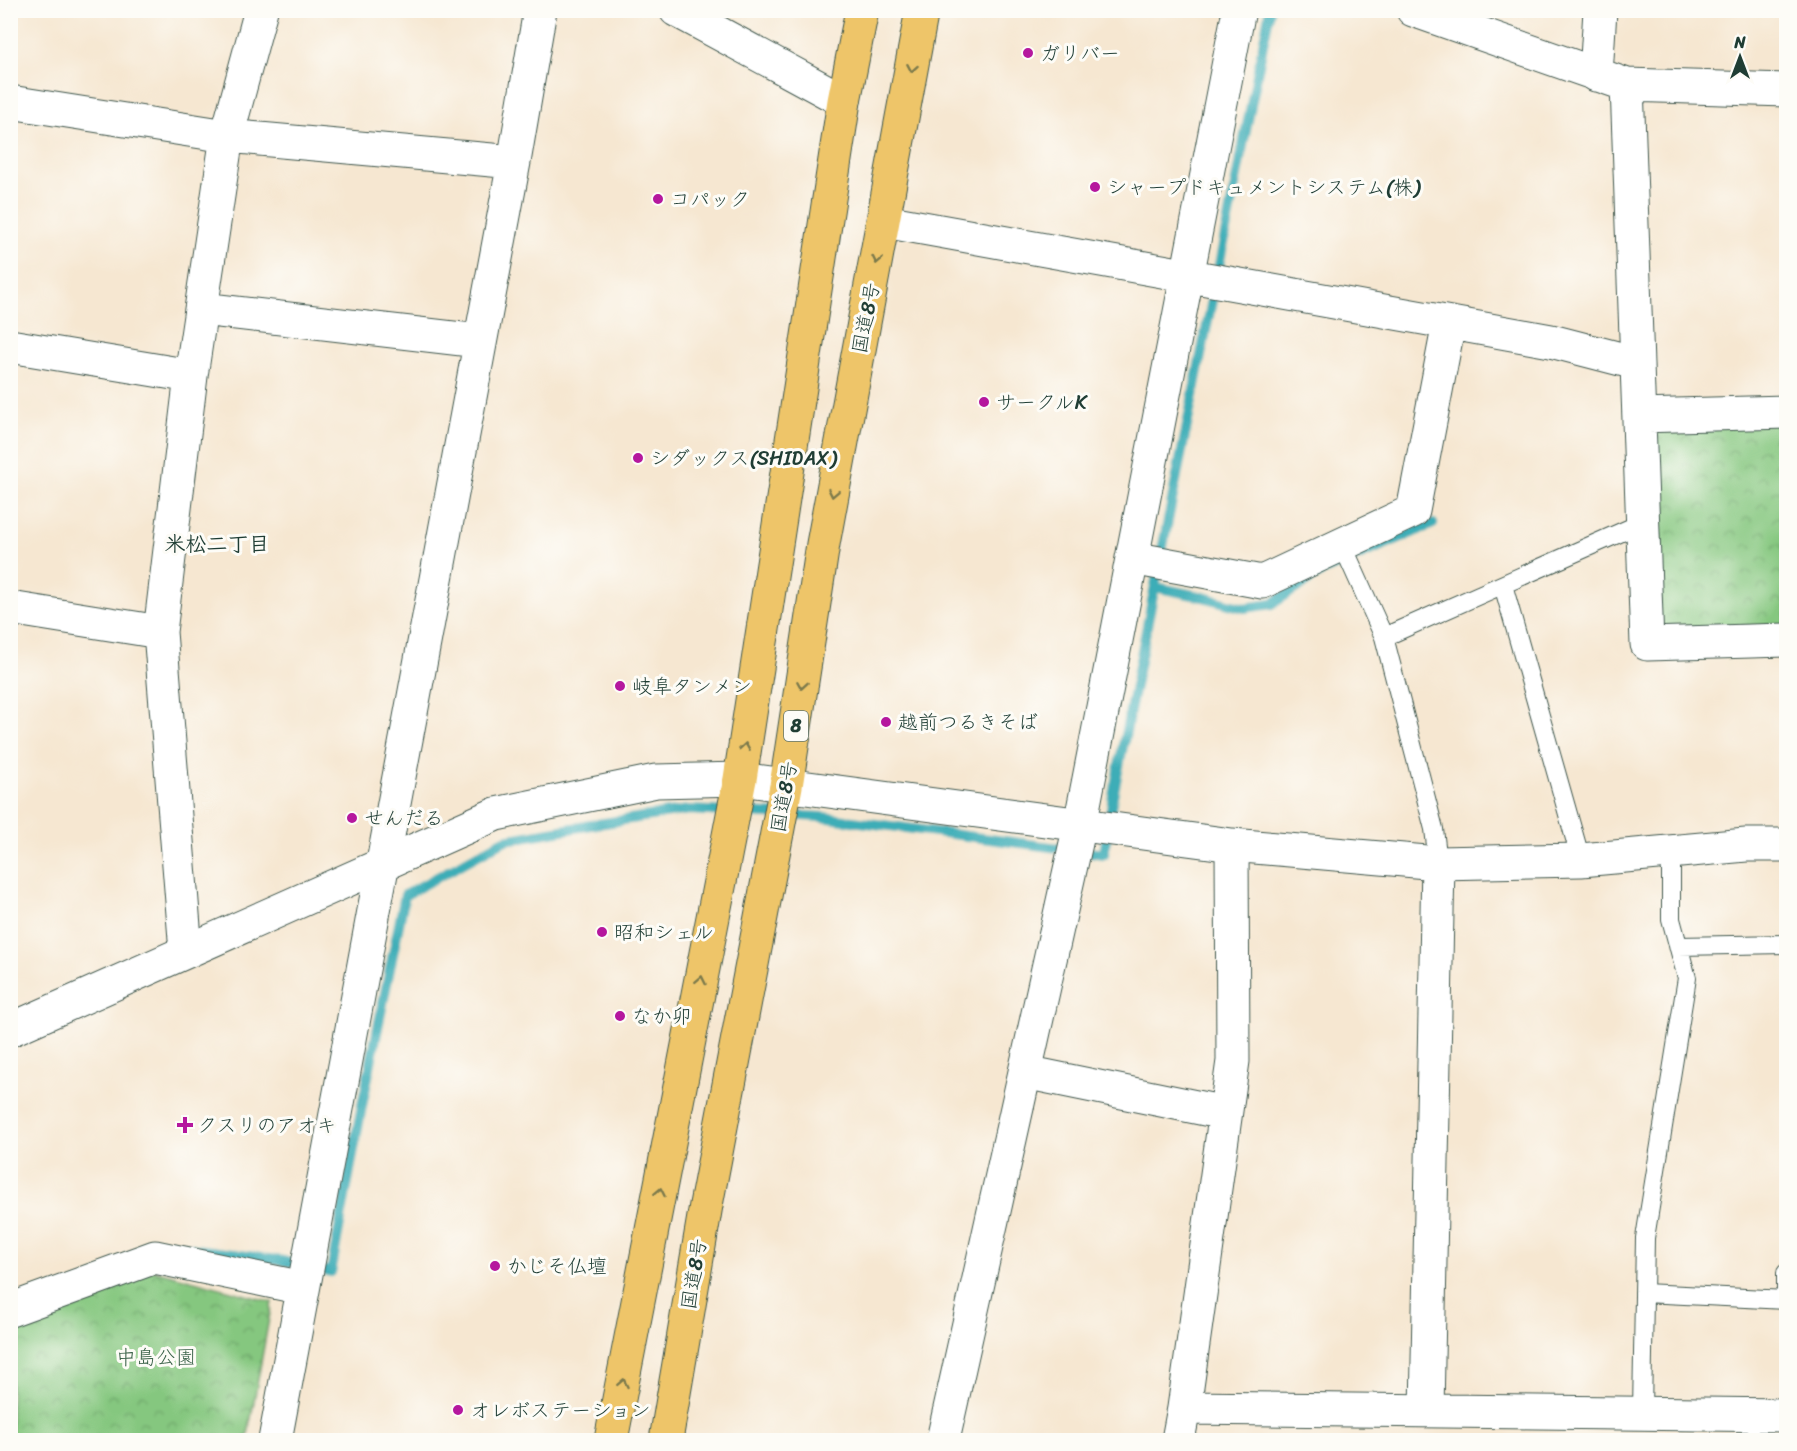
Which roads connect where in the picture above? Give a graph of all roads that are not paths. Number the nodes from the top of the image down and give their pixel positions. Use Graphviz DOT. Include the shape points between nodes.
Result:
graph roads {
  1 [pos="261,10"];
  2 [pos="540,10"];
  3 [pos="862,10"];
  4 [pos="922,10"];
  5 [pos="1239,10"];
  6 [pos="1413,10"];
  7 [pos="1600,10"];
  8 [pos="686,13"];
  9 [pos="1596,75"];
  10 [pos="1627,85"];
  11 [pos="1786,90"];
  12 [pos="844,101"];
  13 [pos="10,102"];
  14 [pos="227,136"];
  15 [pos="514,162"];
  16 [pos="884,221"];
  17 [pos="1187,276"];
  18 [pos="202,309"];
  19 [pos="1449,323"];
  20 [pos="479,341"];
  21 [pos="10,346"];
  22 [pos="1636,363"];
  23 [pos="191,376"];
  24 [pos="1786,412"];
  25 [pos="1639,416"];
  26 [pos="1642,523"];
  27 [pos="1342,544"];
  28 [pos="1132,558"];
  29 [pos="1503,585"];
  30 [pos="10,608"];
  31 [pos="160,632"];
  32 [pos="1384,637"];
  33 [pos="1786,640"];
  34 [pos="740,778"];
  35 [pos="786,786"];
  36 [pos="1080,825"];
  37 [pos="1232,845"];
  38 [pos="1786,845"];
  39 [pos="1671,852"];
  40 [pos="1581,860"];
  41 [pos="1438,864"];
  42 [pos="382,865"];
  43 [pos="1786,944"];
  44 [pos="1678,946"];
  45 [pos="186,951"];
  46 [pos="10,1030"];
  47 [pos="1025,1072"];
  48 [pos="1226,1113"];
  49 [pos="1786,1273"];
  50 [pos="303,1288"];
  51 [pos="1644,1293"];
  52 [pos="1786,1300"];
  53 [pos="10,1310"];
  54 [pos="1184,1408"];
  55 [pos="1427,1410"];
  56 [pos="1642,1413"];
  57 [pos="1770,1423"];
  58 [pos="948,1439"];
  59 [pos="275,1440"];
  60 [pos="611,1440"];
  61 [pos="666,1440"];
  62 [pos="1178,1440"];
  1 -- 14 [label="street"];
  2 -- 15 [label="street"];
  3 -- 12 [label="highway"];
  4 -- 16 [label="highway, 国道8号 / 8, one-way"];
  5 -- 17 [label="street"];
  6 -- 9 [label="street"];
  7 -- 9 [label="street"];
  8 -- 12 [label="street"];
  9 -- 10 [label="street"];
  10 -- 11 [label="street"];
  10 -- 22 [label="street"];
  34 -- 12 [label="highway, one-way"];
  13 -- 14 [label="street"];
  14 -- 15 [label="street"];
  14 -- 18 [label="street"];
  15 -- 20 [label="street"];
  16 -- 17 [label="street"];
  16 -- 35 [label="highway, 国道8号 / 8, one-way" via="823,544"];
  17 -- 19 [label="street"];
  17 -- 28 [label="street"];
  18 -- 20 [label="street"];
  18 -- 23 [label="street"];
  19 -- 22 [label="street" via="1551,341"];
  19 -- 27 [label="street" via="1413,511"];
  20 -- 42 [label="street"];
  21 -- 23 [label="street"];
  22 -- 25 [label="street"];
  23 -- 31 [label="street"];
  24 -- 25 [label="street"];
  25 -- 26 [label="street"];
  26 -- 29 [label="lane"];
  26 -- 33 [label="street" via="1647,644"];
  27 -- 28 [label="street" via="1262,582"];
  27 -- 32 [label="lane"];
  28 -- 36 [label="street"];
  29 -- 32 [label="lane"];
  29 -- 40 [label="lane"];
  30 -- 31 [label="street"];
  31 -- 45 [label="street"];
  32 -- 41 [label="lane" via="1434,829"];
  34 -- 35 [label="street"];
  34 -- 42 [label="street" via="656,781 496,814"];
  60 -- 34 [label="highway, one-way"];
  35 -- 36 [label="street"];
  35 -- 61 [label="highway, 国道8号 / 8" via="705,1205"];
  36 -- 37 [label="street"];
  36 -- 47 [label="street"];
  37 -- 41 [label="street"];
  37 -- 48 [label="street" via="1233,1061"];
  38 -- 39 [label="street"];
  39 -- 40 [label="street"];
  39 -- 44 [label="lane" via="1671,919"];
  40 -- 41 [label="street"];
  41 -- 55 [label="street"];
  42 -- 45 [label="street"];
  42 -- 50 [label="street"];
  43 -- 44 [label="lane"];
  44 -- 51 [label="lane" via="1687,978 1644,1238"];
  45 -- 46 [label="street"];
  47 -- 48 [label="street"];
  47 -- 58 [label="street"];
  48 -- 54 [label="street"];
  49 -- 52 [label="lane"];
  50 -- 53 [label="street" via="155,1257"];
  50 -- 59 [label="street"];
  51 -- 52 [label="lane"];
  51 -- 56 [label="lane"];
  54 -- 55 [label="street"];
  54 -- 62 [label="street"];
  55 -- 56 [label="street"];
  56 -- 57 [label="street"];
}
